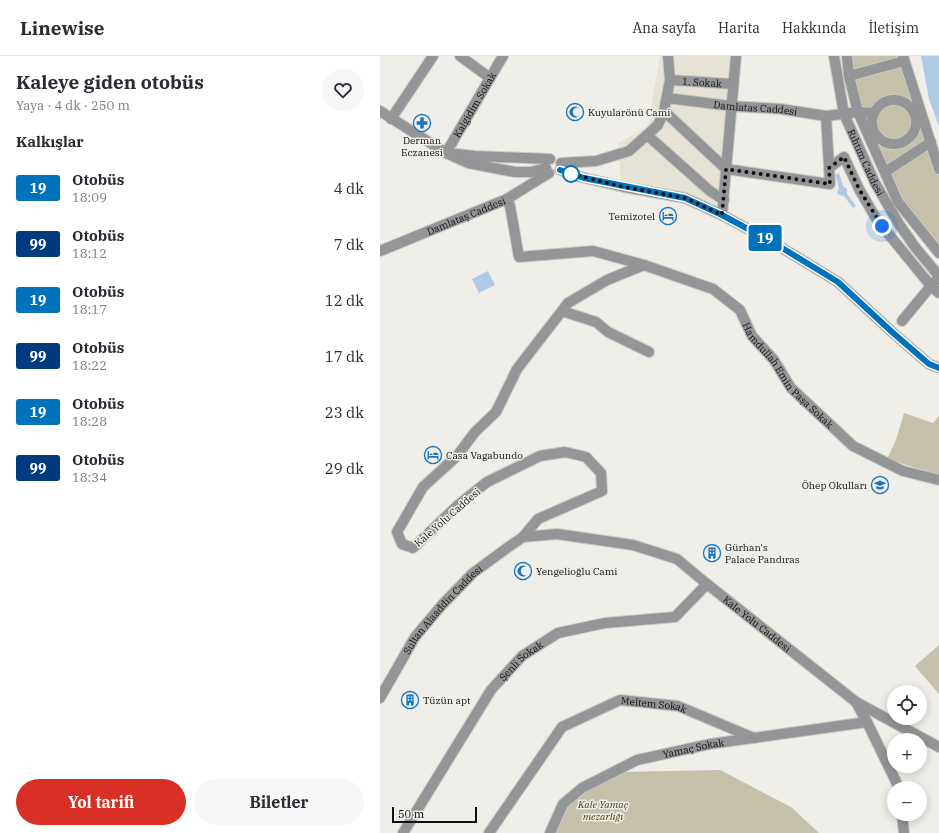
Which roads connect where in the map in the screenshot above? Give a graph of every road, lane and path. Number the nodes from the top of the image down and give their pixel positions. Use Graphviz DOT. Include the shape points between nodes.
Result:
graph roads {
  1 [pos="432,56"];
  2 [pos="460,56"];
  3 [pos="503,56"];
  4 [pos="736,56"];
  5 [pos="834,56"];
  6 [pos="847,56"];
  7 [pos="666,57"];
  8 [pos="904,59"];
  9 [pos="849,76"];
  10 [pos="490,78"];
  11 [pos="670,80"];
  12 [pos="733,84"];
  13 [pos="667,98"];
  14 [pos="731,106"];
  15 [pos="664,111"];
  16 [pos="858,112"];
  17 [pos="874,113"];
  18 [pos="844,114"];
  19 [pos="919,115"];
  20 [pos="384,116"];
  21 [pos="826,116"];
  22 [pos="648,135"];
  23 [pos="931,142"];
  24 [pos="446,153"];
  25 [pos="548,166"];
  26 [pos="560,167"];
  27 [pos="829,168"];
  28 [pos="726,169"];
  29 [pos="939,169"];
  30 [pos="885,172"];
  31 [pos="507,199"];
  32 [pos="724,200"];
  33 [pos="722,215"];
  34 [pos="380,251"];
  35 [pos="939,253"];
  36 [pos="644,264"];
  37 [pos="939,276"];
  38 [pos="931,286"];
  39 [pos="939,293"];
  40 [pos="562,311"];
  41 [pos="902,321"];
  42 [pos="649,352"];
  43 [pos="939,368"];
  44 [pos="939,480"];
  45 [pos="523,537"];
  46 [pos="707,584"];
  47 [pos="380,698"];
  48 [pos="856,702"];
  49 [pos="867,722"];
  50 [pos="754,738"];
  51 [pos="939,747"];
  52 [pos="896,781"];
  53 [pos="903,821"];
  54 [pos="403,833"];
  55 [pos="490,833"];
  56 [pos="550,833"];
  57 [pos="904,833"];
  1 -- 20 [label="street"];
  2 -- 10 [label="street"];
  3 -- 10 [label="street, Kalgidim Sokak"];
  4 -- 12 [label="street"];
  5 -- 18 [label="street, Rıhtım Caddesi"];
  6 -- 9 [label="street"];
  7 -- 11 [label="street"];
  8 -- 9 [label="street"];
  8 -- 19 [label="street"];
  9 -- 16 [label="street"];
  10 -- 24 [label="street, Kalgidim Sokak"];
  11 -- 12 [label="street, 1. Sokak"];
  11 -- 13 [label="street"];
  12 -- 14 [label="street"];
  13 -- 14 [label="street, Damlatas Caddesi"];
  13 -- 15 [label="street"];
  14 -- 21 [label="street, Damlatas Caddesi" via="781,109"];
  14 -- 28 [label="street"];
  15 -- 22 [label="street" via="658,124"];
  15 -- 28 [label="street"];
  16 -- 17 [label="street, Damlatas Caddesi"];
  16 -- 18 [label="street, Damlatas Caddesi"];
  16 -- 30 [label="street"];
  17 -- 19 [label="street" via="884,102 898,100 905,102"];
  17 -- 19 [label="street" via="872,119 875,133 893,144 907,140 915,128"];
  18 -- 21 [label="street, Damlatas Caddesi"];
  18 -- 37 [label="street, Rıhtım Caddesi" via="890,210"];
  19 -- 23 [label="street"];
  20 -- 24 [label="street"];
  21 -- 27 [label="street"];
  22 -- 26 [label="street" via="629,151 596,161"];
  22 -- 32 [label="street" via="710,191"];
  23 -- 29 [label="street"];
  23 -- 30 [label="street"];
  24 -- 25 [label="street"];
  24 -- 25 [label="street" via="468,163 516,172 531,172"];
  25 -- 26 [label="street" via="555,174"];
  25 -- 26 [label="street" via="556,159"];
  25 -- 31 [label="street, Damlataş Caddesi"];
  26 -- 33 [label="street" via="584,178 685,198"];
  27 -- 28 [label="street" via="830,184"];
  27 -- 38 [label="street" via="844,157 877,220"];
  28 -- 32 [label="street"];
  30 -- 35 [label="street" via="898,202"];
  31 -- 34 [label="street, Damlataş Caddesi"];
  31 -- 36 [label="street" via="518,257 594,251"];
  32 -- 33 [label="street"];
  33 -- 43 [label="street" via="838,282 929,364"];
  36 -- 40 [label="street, Kale Yolu Caddesi" via="607,280 568,303"];
  36 -- 44 [label="street, Hamdullah Emin Paşa Sokak" via="713,289 740,310 752,336 774,360 791,388 853,446 903,471"];
  37 -- 38 [label="street"];
  38 -- 39 [label="street"];
  38 -- 41 [label="street"];
  40 -- 42 [label="street" via="596,322 608,332"];
  40 -- 45 [label="street, Kale Yolu Caddesi" via="517,369 496,412 475,432 456,456 423,487 397,532 402,544 413,548 457,506 487,482 540,456 565,452 586,457 601,472 602,491 538,519"];
  45 -- 46 [label="street, Kale Yolu Caddesi" via="557,534 633,545 677,559"];
  45 -- 47 [label="street, Sultan Alaaddin Caddesi" via="473,573 442,605 415,637"];
  46 -- 48 [label="street, Kale Yolu Caddesi"];
  46 -- 54 [label="street, Şenli Sokak" via="675,617 605,623 558,633 522,656 491,690"];
  48 -- 49 [label="street, Kale Yolu Caddesi"];
  48 -- 51 [label="street"];
  49 -- 50 [label="street, Yamaç Sokak"];
  49 -- 52 [label="street, Kale Yolu Caddesi"];
  50 -- 55 [label="street, Meltem Sokak" via="678,706 620,700 562,727"];
  50 -- 56 [label="street, Yamaç Sokak" via="710,744 636,760 582,788 563,804"];
  53 -- 57 [label="street"];
}
